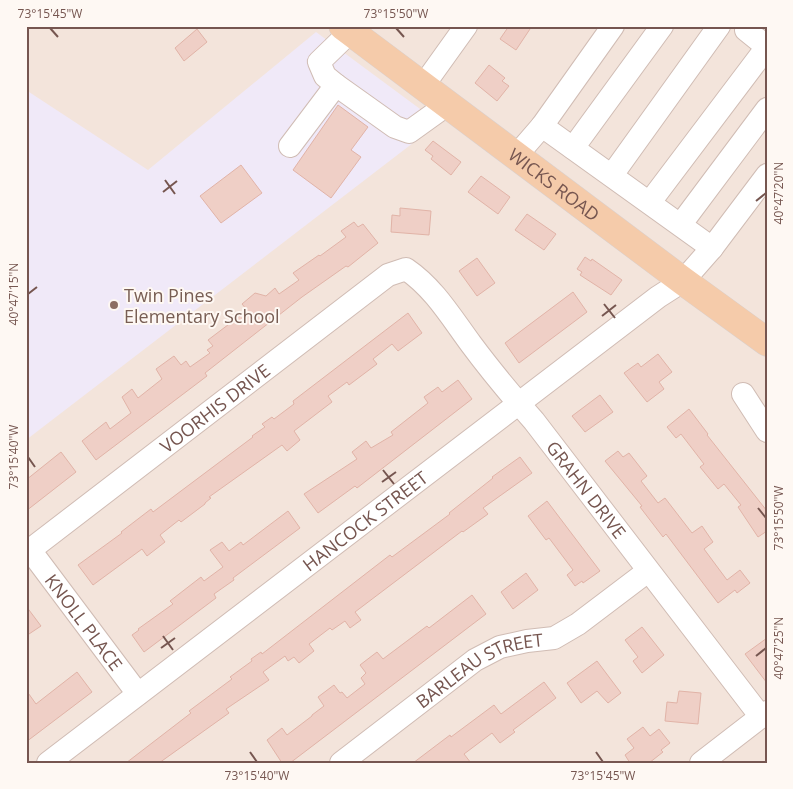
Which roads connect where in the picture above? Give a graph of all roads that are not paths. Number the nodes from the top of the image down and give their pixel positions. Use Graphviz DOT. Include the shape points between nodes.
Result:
graph roads {
  1 [pos="466,26"];
  2 [pos="613,26"];
  3 [pos="662,26"];
  4 [pos="719,26"];
  5 [pos="745,28"];
  6 [pos="346,29"];
  7 [pos="767,47"];
  8 [pos="336,85"];
  9 [pos="423,86"];
  10 [pos="448,104"];
  11 [pos="767,109"];
  12 [pos="542,126"];
  13 [pos="290,146"];
  14 [pos="573,148"];
  15 [pos="516,156"];
  16 [pos="612,175"];
  17 [pos="767,175"];
  18 [pos="650,202"];
  19 [pos="681,224"];
  20 [pos="712,248"];
  21 [pos="406,269"];
  22 [pos="683,281"];
  23 [pos="767,342"];
  24 [pos="743,394"];
  25 [pos="518,404"];
  26 [pos="767,431"];
  27 [pos="28,551"];
  28 [pos="648,571"];
  29 [pos="138,694"];
  30 [pos="764,715"];
  31 [pos="48,763"];
  32 [pos="341,763"];
  33 [pos="701,763"];
  1 -- 9 [label="street"];
  2 -- 12 [label="street"];
  3 -- 14 [label="street"];
  4 -- 16 [label="street"];
  5 -- 7 [label="street"];
  6 -- 8 [label="street" via="319,62 325,76"];
  6 -- 9 [label="main road, WICKS ROAD"];
  7 -- 18 [label="street"];
  8 -- 10 [label="street" via="396,127 409,132"];
  8 -- 13 [label="street"];
  9 -- 10 [label="main road, WICKS ROAD"];
  10 -- 15 [label="main road, WICKS ROAD"];
  11 -- 19 [label="street"];
  12 -- 14 [label="street"];
  12 -- 15 [label="street"];
  14 -- 16 [label="street"];
  15 -- 22 [label="main road, WICKS ROAD"];
  16 -- 18 [label="street"];
  17 -- 20 [label="street, HANCOCK STREET"];
  18 -- 19 [label="street"];
  19 -- 20 [label="street"];
  20 -- 22 [label="street, HANCOCK STREET"];
  21 -- 25 [label="street, GRAHN DRIVE" via="421,279 436,296"];
  21 -- 27 [label="street, VOORHIS DRIVE" via="388,275"];
  22 -- 23 [label="main road, WICKS ROAD"];
  22 -- 25 [label="street, HANCOCK STREET"];
  24 -- 26 [label="street"];
  25 -- 28 [label="street, GRAHN DRIVE"];
  25 -- 29 [label="street, HANCOCK STREET"];
  27 -- 29 [label="street, KNOLL PLACE"];
  28 -- 30 [label="street, GRAHN DRIVE"];
  28 -- 32 [label="street, BARLEAU STREET" via="578,624 554,638 500,647 475,660"];
  29 -- 31 [label="street, HANCOCK STREET"];
  30 -- 33 [label="street"];
}
